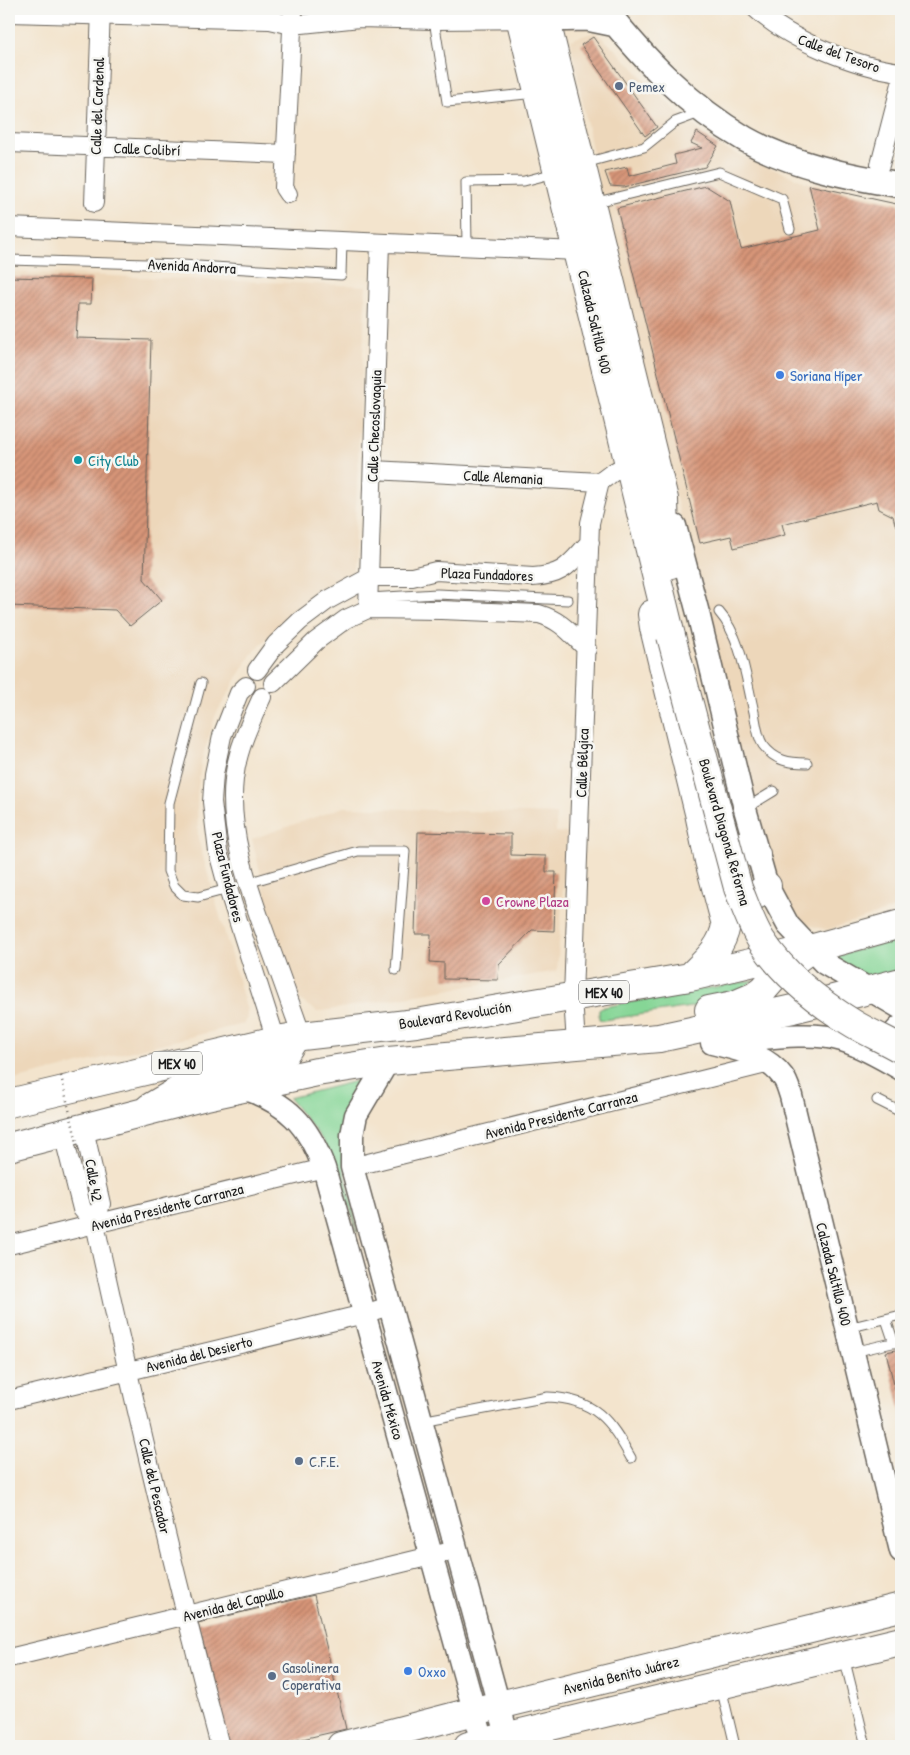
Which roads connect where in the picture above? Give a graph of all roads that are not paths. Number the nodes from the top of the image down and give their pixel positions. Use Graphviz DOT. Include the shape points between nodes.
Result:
graph roads {
  1 [pos="100,12"];
  2 [pos="766,12"];
  3 [pos="9,13"];
  4 [pos="532,14"];
  5 [pos="295,15"];
  6 [pos="610,16"];
  7 [pos="434,20"];
  8 [pos="901,72"];
  9 [pos="901,84"];
  10 [pos="539,93"];
  11 [pos="704,111"];
  12 [pos="9,143"];
  13 [pos="96,146"];
  14 [pos="286,154"];
  15 [pos="880,165"];
  16 [pos="569,168"];
  17 [pos="901,185"];
  18 [pos="288,194"];
  19 [pos="94,203"];
  20 [pos="590,203"];
  21 [pos="9,227"];
  22 [pos="790,229"];
  23 [pos="342,241"];
  24 [pos="380,243"];
  25 [pos="467,246"];
  26 [pos="578,251"];
  27 [pos="9,260"];
  28 [pos="628,464"];
  29 [pos="373,470"];
  30 [pos="600,482"];
  31 [pos="664,499"];
  32 [pos="590,542"];
  33 [pos="653,560"];
  34 [pos="370,577"];
  35 [pos="568,600"];
  36 [pos="368,604"];
  37 [pos="719,612"];
  38 [pos="679,632"];
  39 [pos="587,649"];
  40 [pos="257,670"];
  41 [pos="201,683"];
  42 [pos="273,683"];
  43 [pos="246,686"];
  44 [pos="262,697"];
  45 [pos="807,762"];
  46 [pos="774,791"];
  47 [pos="745,809"];
  48 [pos="756,854"];
  49 [pos="709,861"];
  50 [pos="247,883"];
  51 [pos="766,886"];
  52 [pos="228,889"];
  53 [pos="718,893"];
  54 [pos="901,924"];
  55 [pos="810,949"];
  56 [pos="396,970"];
  57 [pos="690,977"];
  58 [pos="901,982"];
  59 [pos="870,990"];
  60 [pos="573,997"];
  61 [pos="901,1008"];
  62 [pos="901,1026"];
  63 [pos="901,1033"];
  64 [pos="289,1038"];
  65 [pos="659,1038"];
  66 [pos="618,1041"];
  67 [pos="712,1043"];
  68 [pos="576,1045"];
  69 [pos="897,1060"];
  70 [pos="388,1061"];
  71 [pos="770,1063"];
  72 [pos="244,1088"];
  73 [pos="877,1100"];
  74 [pos="9,1103"];
  75 [pos="901,1112"];
  76 [pos="126,1118"];
  77 [pos="75,1138"];
  78 [pos="9,1147"];
  79 [pos="352,1167"];
  80 [pos="324,1168"];
  81 [pos="95,1224"];
  82 [pos="9,1245"];
  83 [pos="389,1306"];
  84 [pos="364,1314"];
  85 [pos="901,1315"];
  86 [pos="886,1319"];
  87 [pos="847,1328"];
  88 [pos="897,1342"];
  89 [pos="853,1352"];
  90 [pos="127,1371"];
  91 [pos="9,1400"];
  92 [pos="421,1421"];
  93 [pos="631,1458"];
  94 [pos="456,1550"];
  95 [pos="901,1551"];
  96 [pos="432,1556"];
  97 [pos="901,1607"];
  98 [pos="185,1616"];
  99 [pos="901,1641"];
  100 [pos="843,1655"];
  101 [pos="9,1658"];
  102 [pos="720,1685"];
  103 [pos="487,1708"];
  104 [pos="491,1744"];
  105 [pos="220,1746"];
  106 [pos="341,1746"];
  107 [pos="734,1746"];
  108 [pos="866,1746"];
  1 -- 3 [label="street"];
  1 -- 5 [label="street" via="270,20"];
  1 -- 13 [label="street, Calle del Cardenal"];
  2 -- 8 [label="street, Calle del Tesoro" via="795,38 833,53"];
  4 -- 6 [label="main road" via="588,18"];
  4 -- 7 [label="street"];
  4 -- 10 [label="main road, Calzada Saltillo 400"];
  4 -- 16 [label="main road, Calzada Saltillo 400"];
  5 -- 7 [label="street"];
  5 -- 14 [label="street"];
  6 -- 11 [label="main road" via="658,71"];
  7 -- 10 [label="lane" via="447,102"];
  9 -- 15 [label="street"];
  10 -- 16 [label="main road, Calzada Saltillo 400"];
  11 -- 16 [label="lane" via="675,122 644,147"];
  11 -- 17 [label="main road" via="746,140 792,160"];
  12 -- 13 [label="street, Calle Colibrí"];
  13 -- 14 [label="street, Calle Colibrí"];
  13 -- 19 [label="street, Calle del Cardenal"];
  14 -- 18 [label="street" via="284,188"];
  16 -- 20 [label="main road, Calzada Saltillo 400"];
  16 -- 25 [label="lane" via="524,181 466,182"];
  16 -- 26 [label="main road, Calzada Saltillo 400"];
  20 -- 22 [label="lane" via="719,172 782,199"];
  20 -- 31 [label="main road, Calzada Saltillo 400"];
  21 -- 23 [label="street, Avenida Andorra"];
  23 -- 24 [label="street, Avenida Andorra"];
  23 -- 27 [label="lane, Avenida Andorra" via="341,275 182,265"];
  24 -- 25 [label="street, Avenida Andorra"];
  24 -- 29 [label="street, Calle Checoslovaquia"];
  25 -- 26 [label="street, Avenida Andorra"];
  26 -- 28 [label="main road, Calzada Saltillo 400"];
  28 -- 30 [label="street"];
  28 -- 33 [label="main road, Calzada Saltillo 400"];
  29 -- 30 [label="street, Calle Alemania"];
  29 -- 34 [label="street, Calle Checoslovaquia"];
  30 -- 32 [label="street, Calle Bélgica" via="590,524"];
  31 -- 38 [label="main road, Calzada Saltillo 400" via="665,538"];
  31 -- 47 [label="street" via="677,532"];
  32 -- 34 [label="street, Plaza Fundadores" via="561,571 549,576 436,571 412,577"];
  32 -- 39 [label="street, Calle Bélgica"];
  33 -- 38 [label="main road, Calzada Saltillo 400"];
  33 -- 49 [label="main road" via="650,600 654,628"];
  34 -- 36 [label="street, Calle Checoslovaquia"];
  34 -- 40 [label="street, Plaza Fundadores" via="328,600 300,621 276,644"];
  35 -- 36 [label="lane" via="437,594"];
  36 -- 39 [label="street" via="539,614 561,624"];
  36 -- 42 [label="street" via="316,641"];
  37 -- 45 [label="lane" via="728,622 741,658 760,739 771,754 789,763"];
  38 -- 63 [label="main road, Boulevard Diagonal Reforma" via="753,883 775,934 795,960 836,995"];
  38 -- 69 [label="main road, Boulevard Diagonal Reforma, bridge" via="738,888 761,940 783,968 813,995 856,1025"];
  39 -- 60 [label="street, Calle Bélgica"];
  40 -- 42 [label="street" via="270,674"];
  40 -- 43 [label="street" via="247,677"];
  41 -- 52 [label="lane" via="169,803 168,871 174,886 183,895 198,897"];
  42 -- 44 [label="street" via="269,693"];
  43 -- 44 [label="street" via="252,695"];
  43 -- 52 [label="street, Plaza Fundadores" via="239,693 222,736 214,774 212,802 218,852"];
  44 -- 50 [label="street, Plaza Fundadores" via="248,725 234,779 233,810"];
  46 -- 47 [label="lane"];
  47 -- 48 [label="street"];
  48 -- 49 [label="main road" via="748,848 730,845 715,852"];
  48 -- 51 [label="street"];
  49 -- 53 [label="main road"];
  50 -- 52 [label="street"];
  50 -- 56 [label="lane" via="358,851 405,851"];
  50 -- 64 [label="street, Plaza Fundadores"];
  51 -- 53 [label="main road" via="760,893 744,900 727,899"];
  51 -- 55 [label="street" via="788,925"];
  52 -- 64 [label="street, Plaza Fundadores"];
  53 -- 57 [label="main road" via="726,925 724,936 717,950"];
  54 -- 55 [label="main road, Boulevard Revolución / MEX 40"];
  55 -- 57 [label="main road, Boulevard Revolución / MEX 40"];
  55 -- 59 [label="street" via="824,963"];
  55 -- 66 [label="main road" via="778,973 755,996 734,1005 668,1018"];
  57 -- 60 [label="main road, Boulevard Revolución / MEX 40"];
  58 -- 59 [label="main road, MEX 40"];
  59 -- 61 [label="street"];
  59 -- 65 [label="main road, MEX 40"];
  60 -- 64 [label="main road, Boulevard Revolución / MEX 40"];
  60 -- 68 [label="street, Calle Bélgica"];
  62 -- 69 [label="street" via="892,1034 887,1048"];
  64 -- 74 [label="main road, Boulevard Revolución / MEX 40"];
  64 -- 76 [label="street" via="288,1058 175,1087"];
  65 -- 66 [label="main road, MEX 40"];
  65 -- 67 [label="street"];
  66 -- 68 [label="main road, MEX 40"];
  67 -- 69 [label="street" via="826,1036"];
  67 -- 71 [label="street, Calzada Saltillo 400" via="754,1054"];
  68 -- 70 [label="main road, MEX 40"];
  70 -- 72 [label="main road, MEX 40"];
  70 -- 79 [label="street, Avenida México" via="356,1115"];
  71 -- 79 [label="street, Avenida Presidente Carranza"];
  71 -- 87 [label="street, Calzada Saltillo 400" via="784,1078 791,1096"];
  72 -- 76 [label="main road, MEX 40"];
  72 -- 80 [label="street, Avenida México" via="266,1096 286,1109 316,1146"];
  73 -- 75 [label="lane"];
  76 -- 77 [label="main road, MEX 40"];
  77 -- 78 [label="main road, MEX 40"];
  77 -- 81 [label="street, Calle 42" via="82,1209"];
  79 -- 83 [label="street, Avenida México"];
  80 -- 81 [label="street, Avenida Presidente Carranza"];
  80 -- 84 [label="street, Avenida México"];
  81 -- 82 [label="street, Avenida Presidente Carranza"];
  81 -- 90 [label="street, Calle del Pescador"];
  83 -- 84 [label="street, Avenida del Desierto"];
  83 -- 92 [label="street, Avenida México"];
  84 -- 90 [label="street, Avenida del Desierto"];
  84 -- 96 [label="street, Avenida México"];
  85 -- 86 [label="lane"];
  86 -- 87 [label="lane"];
  86 -- 88 [label="lane"];
  87 -- 89 [label="street, Calzada Saltillo 400"];
  88 -- 89 [label="lane"];
  89 -- 95 [label="street, Calzada Saltillo 400"];
  90 -- 91 [label="street, Avenida del Desierto"];
  90 -- 98 [label="street, Calle del Pescador"];
  92 -- 93 [label="lane" via="548,1398 566,1398 598,1412 615,1429"];
  92 -- 94 [label="street, Avenida México"];
  94 -- 96 [label="street, Avenida del Capullo"];
  94 -- 103 [label="street, Avenida México"];
  96 -- 98 [label="street, Avenida del Capullo"];
  96 -- 103 [label="street, Avenida México"];
  97 -- 103 [label="main road, Avenida Benito Juárez"];
  98 -- 101 [label="street, Avenida del Capullo"];
  98 -- 105 [label="street, Calle del Pescador"];
  99 -- 100 [label="main road"];
  100 -- 102 [label="main road"];
  100 -- 108 [label="lane"];
  102 -- 104 [label="main road"];
  102 -- 107 [label="lane"];
  103 -- 104 [label="street, Avenida México"];
  103 -- 106 [label="main road, Avenida Benito Juárez"];
}
